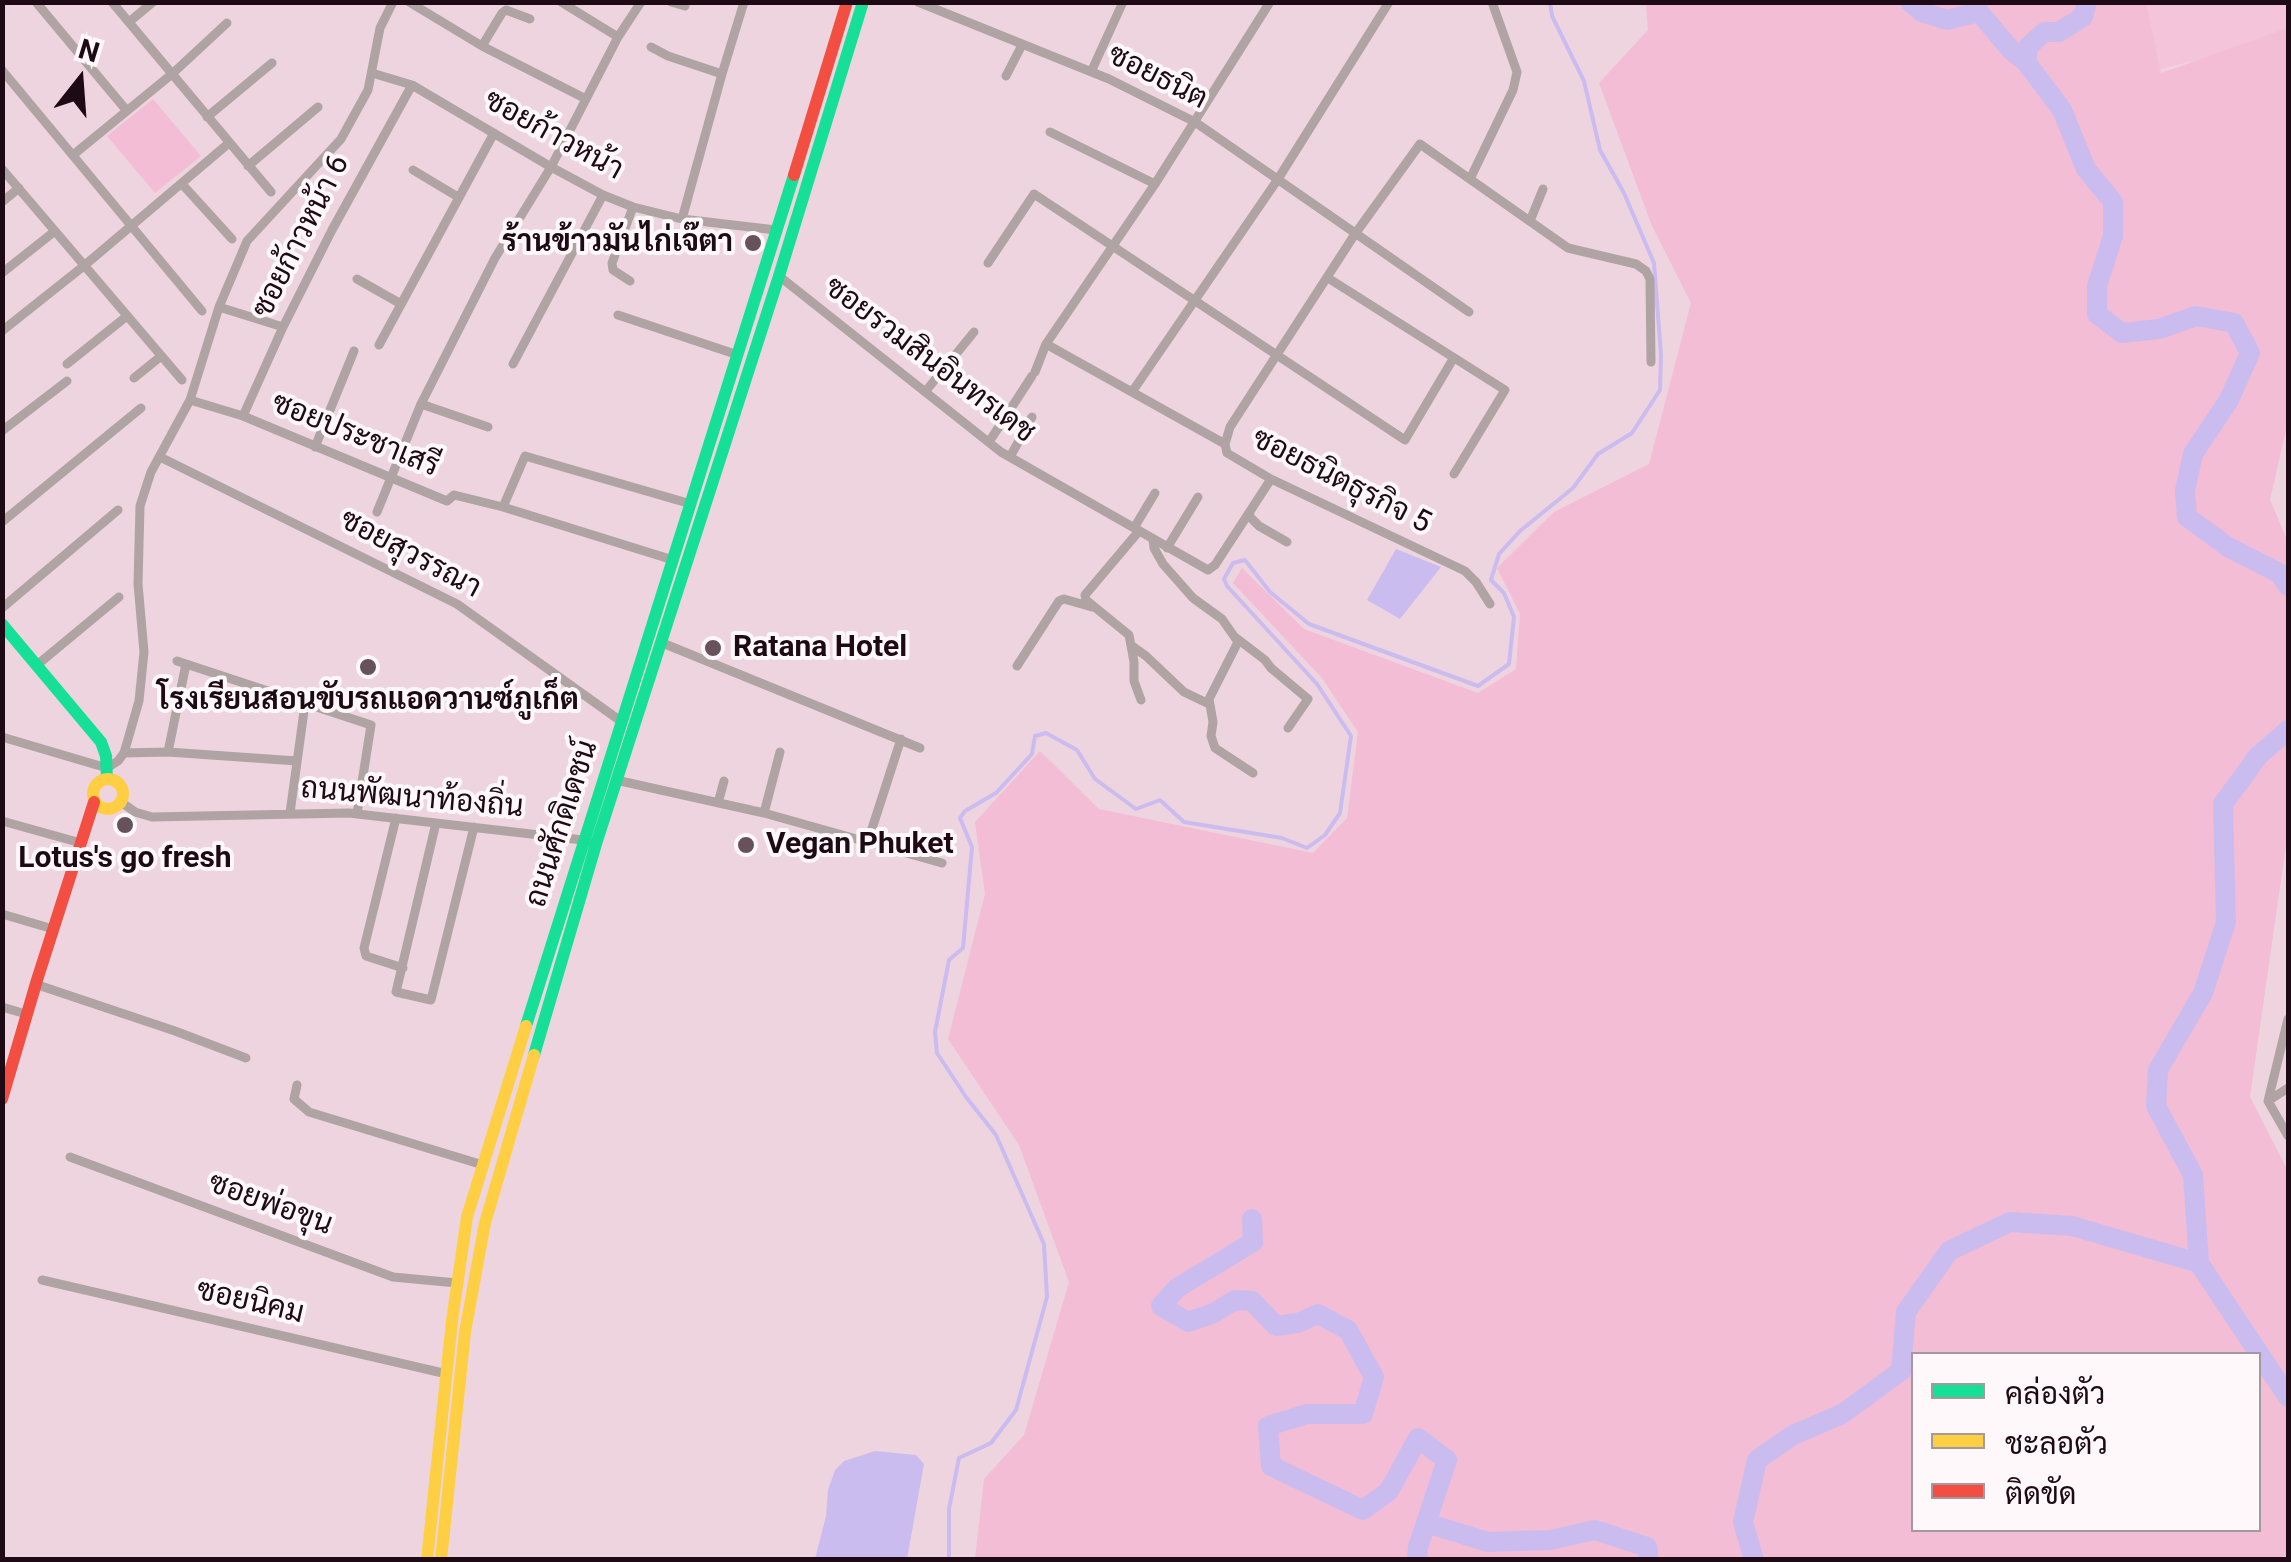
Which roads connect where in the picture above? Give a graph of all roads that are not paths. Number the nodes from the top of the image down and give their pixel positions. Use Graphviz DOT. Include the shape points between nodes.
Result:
graph roads {
  1 [pos="36,2"];
  2 [pos="112,2"];
  3 [pos="153,2"];
  4 [pos="393,2"];
  5 [pos="409,2"];
  6 [pos="561,2"];
  7 [pos="642,2"];
  8 [pos="671,2"];
  9 [pos="744,2"];
  10 [pos="862,2"];
  11 [pos="918,2"];
  12 [pos="1123,2"];
  13 [pos="1270,2"];
  14 [pos="1389,2"];
  15 [pos="1492,2"];
  16 [pos="843,4"];
  17 [pos="685,6"];
  18 [pos="530,20"];
  19 [pos="128,22"];
  20 [pos="227,23"];
  21 [pos="618,37"];
  22 [pos="1022,45"];
  23 [pos="482,46"];
  24 [pos="651,47"];
  25 [pos="272,64"];
  26 [pos="2,70"];
  27 [pos="372,72"];
  28 [pos="1091,72"];
  29 [pos="172,74"];
  30 [pos="722,74"];
  31 [pos="1006,76"];
  32 [pos="412,84"];
  33 [pos="586,98"];
  34 [pos="318,107"];
  35 [pos="126,112"];
  36 [pos="207,117"];
  37 [pos="1196,122"];
  38 [pos="1050,132"];
  39 [pos="494,133"];
  40 [pos="229,142"];
  41 [pos="73,155"];
  42 [pos="248,166"];
  43 [pos="551,166"];
  44 [pos="2,169"];
  45 [pos="413,170"];
  46 [pos="1278,179"];
  47 [pos="1470,180"];
  48 [pos="182,184"];
  49 [pos="1156,184"];
  50 [pos="19,188"];
  51 [pos="1544,190"];
  52 [pos="271,192"];
  53 [pos="602,195"];
  54 [pos="458,197"];
  55 [pos="2,202"];
  56 [pos="632,207"];
  57 [pos="682,219"];
  58 [pos="1530,221"];
  59 [pos="132,224"];
  60 [pos="56,230"];
  61 [pos="776,230"];
  62 [pos="1355,234"];
  63 [pos="232,240"];
  64 [pos="1113,244"];
  65 [pos="988,264"];
  66 [pos="85,265"];
  67 [pos="2,273"];
  68 [pos="778,276"];
  69 [pos="1328,278"];
  70 [pos="357,279"];
  71 [pos="630,281"];
  72 [pos="1195,299"];
  73 [pos="401,304"];
  74 [pos="219,307"];
  75 [pos="202,310"];
  76 [pos="1469,312"];
  77 [pos="618,315"];
  78 [pos="126,316"];
  79 [pos="283,327"];
  80 [pos="2,331"];
  81 [pos="974,332"];
  82 [pos="1046,344"];
  83 [pos="378,345"];
  84 [pos="354,352"];
  85 [pos="738,355"];
  86 [pos="1278,355"];
  87 [pos="160,357"];
  88 [pos="1453,359"];
  89 [pos="1651,362"];
  90 [pos="67,364"];
  91 [pos="513,364"];
  92 [pos="134,378"];
  93 [pos="182,380"];
  94 [pos="67,381"];
  95 [pos="925,392"];
  96 [pos="1132,392"];
  97 [pos="190,400"];
  98 [pos="421,404"];
  99 [pos="141,408"];
  100 [pos="243,416"];
  101 [pos="1032,418"];
  102 [pos="488,427"];
  103 [pos="2,431"];
  104 [pos="989,442"];
  105 [pos="1225,444"];
  106 [pos="315,446"];
  107 [pos="160,457"];
  108 [pos="1010,457"];
  109 [pos="1454,474"];
  110 [pos="390,476"];
  111 [pos="1270,479"];
  112 [pos="1156,492"];
  113 [pos="1198,497"];
  114 [pos="690,504"];
  115 [pos="503,507"];
  116 [pos="118,510"];
  117 [pos="1250,510"];
  118 [pos="377,512"];
  119 [pos="2,522"];
  120 [pos="1136,530"];
  121 [pos="1153,540"];
  122 [pos="1287,542"];
  123 [pos="1168,548"];
  124 [pos="673,560"];
  125 [pos="119,596"];
  126 [pos="1490,604"];
  127 [pos="2,608"];
  128 [pos="1095,608"];
  129 [pos="2,624"];
  130 [pos="1235,637"];
  131 [pos="660,642"];
  132 [pos="1132,646"];
  133 [pos="37,665"];
  134 [pos="1017,666"];
  135 [pos="639,686"];
  136 [pos="1141,700"];
  137 [pos="305,704"];
  138 [pos="1209,704"];
  139 [pos="622,722"];
  140 [pos="1288,728"];
  141 [pos="2,737"];
  142 [pos="901,739"];
  143 [pos="920,748"];
  144 [pos="168,752"];
  145 [pos="780,752"];
  146 [pos="124,753"];
  147 [pos="297,761"];
  148 [pos="1253,773"];
  149 [pos="107,774"];
  150 [pos="616,780"];
  151 [pos="724,781"];
  152 [pos="94,802"];
  153 [pos="121,802"];
  154 [pos="718,803"];
  155 [pos="290,813"];
  156 [pos="764,813"];
  157 [pos="357,814"];
  158 [pos="396,818"];
  159 [pos="2,821"];
  160 [pos="436,823"];
  161 [pos="474,827"];
  162 [pos="868,841"];
  163 [pos="589,842"];
  164 [pos="80,843"];
  165 [pos="942,863"];
  166 [pos="2,914"];
  167 [pos="53,929"];
  168 [pos="402,968"];
  169 [pos="35,984"];
  170 [pos="2,1007"];
  171 [pos="26,1014"];
  172 [pos="2288,1019"];
  173 [pos="246,1058"];
  174 [pos="297,1085"];
  175 [pos="2288,1088"];
  176 [pos="2,1100"];
  177 [pos="2268,1101"];
  178 [pos="2288,1136"];
  179 [pos="70,1157"];
  180 [pos="483,1166"];
  181 [pos="42,1280"];
  182 [pos="457,1283"];
  183 [pos="446,1374"];
  184 [pos="426,1560"];
  185 [pos="441,1560"];
  1 -- 35 [label="street"];
  2 -- 19 [label="street"];
  3 -- 19 [label="street"];
  4 -- 27 [label="street"];
  5 -- 23 [label="street"];
  6 -- 21 [label="street"];
  7 -- 21 [label="street"];
  8 -- 17 [label="street"];
  9 -- 30 [label="street"];
  10 -- 68 [label="main road, ถนนศักดิเดชน์"];
  11 -- 22 [label="street, ซอยธนิต"];
  12 -- 28 [label="street"];
  13 -- 37 [label="street"];
  14 -- 46 [label="street"];
  15 -- 47 [label="street" via="1516,72"];
  16 -- 61 [label="main road, ถนนศักดิเดชน์"];
  18 -- 23 [label="street" via="506,10"];
  19 -- 29 [label="street"];
  20 -- 29 [label="street"];
  21 -- 33 [label="street"];
  22 -- 28 [label="street, ซอยธนิต"];
  22 -- 31 [label="street"];
  23 -- 33 [label="street"];
  24 -- 30 [label="street"];
  25 -- 36 [label="street"];
  26 -- 41 [label="street"];
  27 -- 32 [label="street, ซอยก้าวหน้า"];
  27 -- 74 [label="street" via="341,139 247,241"];
  28 -- 37 [label="street, ซอยธนิต"];
  29 -- 35 [label="street"];
  29 -- 36 [label="street"];
  30 -- 57 [label="street"];
  32 -- 39 [label="street, ซอยก้าวหน้า"];
  32 -- 79 [label="street, ซอยก้าวหน้า 6"];
  33 -- 43 [label="street"];
  34 -- 42 [label="street"];
  35 -- 41 [label="street"];
  36 -- 40 [label="street"];
  37 -- 46 [label="street, ซอยธนิต"];
  37 -- 49 [label="street"];
  38 -- 49 [label="street"];
  39 -- 43 [label="street, ซอยก้าวหน้า"];
  39 -- 54 [label="street"];
  40 -- 42 [label="street"];
  40 -- 48 [label="street"];
  41 -- 59 [label="street"];
  42 -- 52 [label="street"];
  43 -- 53 [label="street, ซอยก้าวหน้า"];
  43 -- 98 [label="street" via="495,258"];
  44 -- 50 [label="street"];
  45 -- 54 [label="street"];
  46 -- 62 [label="street, ซอยธนิต"];
  46 -- 72 [label="street"];
  47 -- 58 [label="street"];
  47 -- 62 [label="street, ซอยธนิตธุรกิจ 5" via="1420,144"];
  48 -- 59 [label="street"];
  48 -- 63 [label="street"];
  49 -- 64 [label="street"];
  50 -- 55 [label="street"];
  50 -- 60 [label="street"];
  51 -- 58 [label="street"];
  53 -- 56 [label="street, ซอยก้าวหน้า"];
  53 -- 91 [label="street"];
  54 -- 73 [label="street"];
  56 -- 57 [label="street, ซอยก้าวหน้า"];
  56 -- 71 [label="street" via="612,263"];
  57 -- 61 [label="street, ซอยก้าวหน้า"];
  58 -- 89 [label="street" via="1568,248 1646,271"];
  59 -- 66 [label="street"];
  59 -- 75 [label="street"];
  60 -- 66 [label="street"];
  60 -- 67 [label="street"];
  61 -- 85 [label="main road, ถนนศักดิเดชน์"];
  62 -- 69 [label="street, ซอยธนิตธุรกิจ 5"];
  62 -- 76 [label="street, ซอยธนิต"];
  64 -- 65 [label="street" via="1034,194"];
  64 -- 72 [label="street"];
  64 -- 82 [label="street"];
  66 -- 78 [label="street"];
  66 -- 80 [label="street"];
  68 -- 95 [label="street, ซอยรวมสินอินทรเดช"];
  68 -- 131 [label="main road, ถนนศักดิเดชน์"];
  69 -- 86 [label="street, ซอยธนิตธุรกิจ 5"];
  69 -- 88 [label="street"];
  70 -- 73 [label="street"];
  72 -- 86 [label="street"];
  72 -- 96 [label="street"];
  73 -- 83 [label="street"];
  74 -- 79 [label="street"];
  74 -- 97 [label="street"];
  77 -- 85 [label="street"];
  78 -- 87 [label="street"];
  78 -- 90 [label="street"];
  79 -- 100 [label="street, ซอยก้าวหน้า 6"];
  81 -- 95 [label="street"];
  82 -- 96 [label="street"];
  82 -- 104 [label="street"];
  84 -- 106 [label="street"];
  85 -- 114 [label="main road, ถนนศักดิเดชน์"];
  86 -- 88 [label="street" via="1405,440"];
  86 -- 105 [label="street, ซอยธนิตธุรกิจ 5"];
  87 -- 92 [label="street"];
  87 -- 93 [label="street"];
  88 -- 109 [label="street" via="1505,390"];
  94 -- 103 [label="street"];
  95 -- 104 [label="street, ซอยรวมสินอินทรเดช"];
  96 -- 105 [label="street"];
  97 -- 100 [label="street, ซอยประชาเสรี"];
  97 -- 107 [label="street"];
  98 -- 102 [label="street"];
  98 -- 110 [label="street"];
  99 -- 119 [label="street"];
  100 -- 106 [label="street, ซอยประชาเสรี"];
  101 -- 108 [label="street"];
  104 -- 108 [label="street, ซอยรวมสินอินทรเดช"];
  105 -- 111 [label="street, ซอยธนิตธุรกิจ 5" via="1227,453"];
  106 -- 110 [label="street, ซอยประชาเสรี"];
  107 -- 139 [label="street, ซอยสุวรรณา" via="457,604"];
  107 -- 146 [label="street" via="140,506 138,584 147,651"];
  108 -- 120 [label="street, ซอยรวมสินอินทรเดช"];
  110 -- 115 [label="street, ซอยประชาเสรี" via="448,501 454,495"];
  110 -- 118 [label="street"];
  111 -- 117 [label="street"];
  111 -- 126 [label="street, ซอยธนิตธุรกิจ 5" via="1465,572"];
  112 -- 120 [label="street"];
  113 -- 123 [label="street"];
  114 -- 115 [label="street" via="525,456"];
  114 -- 124 [label="main road, ถนนศักดิเดชน์"];
  115 -- 124 [label="street, ซอยประชาเสรี"];
  116 -- 127 [label="street"];
  117 -- 122 [label="street" via="1259,526"];
  117 -- 123 [label="street, ซอยรวมสินอินทรเดช" via="1208,570"];
  120 -- 121 [label="street, ซอยรวมสินอินทรเดช"];
  120 -- 128 [label="street" via="1086,592"];
  121 -- 123 [label="street, ซอยรวมสินอินทรเดช"];
  121 -- 130 [label="street" via="1183,588"];
  124 -- 135 [label="main road, ถนนศักดิเดชน์"];
  125 -- 133 [label="street"];
  128 -- 132 [label="street" via="1129,635"];
  128 -- 134 [label="street" via="1062,598"];
  129 -- 133 [label="main road"];
  130 -- 138 [label="street"];
  130 -- 140 [label="street" via="1308,700"];
  131 -- 135 [label="main road, ถนนศักดิเดชน์"];
  131 -- 142 [label="street"];
  132 -- 136 [label="street"];
  132 -- 138 [label="street" via="1184,692"];
  133 -- 149 [label="main road" via="101,742"];
  135 -- 139 [label="main road, ถนนศักดิเดชน์"];
  135 -- 150 [label="main road, ถนนศักดิเดชน์"];
  137 -- 144 [label="street" via="181,662"];
  137 -- 147 [label="street"];
  137 -- 157 [label="street" via="371,725"];
  138 -- 148 [label="street" via="1215,748"];
  139 -- 163 [label="main road, ถนนศักดิเดชน์"];
  141 -- 149 [label="street"];
  142 -- 143 [label="street"];
  142 -- 162 [label="street"];
  144 -- 146 [label="street"];
  144 -- 147 [label="street"];
  145 -- 156 [label="street"];
  146 -- 149 [label="street"];
  147 -- 155 [label="street"];
  149 -- 152 [label="main road" via="94,787"];
  149 -- 153 [label="main road" via="120,787"];
  150 -- 154 [label="street"];
  150 -- 163 [label="main road, ถนนศักดิเดชน์"];
  151 -- 154 [label="street"];
  152 -- 153 [label="main road" via="108,810"];
  152 -- 164 [label="main road"];
  153 -- 155 [label="street, ถนนพัฒนาท้องถิ่น" via="152,816"];
  154 -- 156 [label="street"];
  155 -- 157 [label="street, ถนนพัฒนาท้องถิ่น"];
  156 -- 162 [label="street"];
  157 -- 158 [label="street, ถนนพัฒนาท้องถิ่น"];
  158 -- 160 [label="street, ถนนพัฒนาท้องถิ่น"];
  158 -- 168 [label="street" via="364,948 366,956"];
  159 -- 164 [label="street"];
  160 -- 161 [label="street, ถนนพัฒนาท้องถิ่น"];
  160 -- 168 [label="street"];
  161 -- 163 [label="street, ถนนพัฒนาท้องถิ่น"];
  161 -- 168 [label="street" via="431,1000 396,992"];
  162 -- 165 [label="street"];
  163 -- 180 [label="main road, ถนนศักดิเดชน์"];
  163 -- 185 [label="main road, ถนนศักดิเดชน์" via="485,1223 465,1332"];
  164 -- 167 [label="main road"];
  166 -- 167 [label="street"];
  167 -- 169 [label="main road"];
  169 -- 171 [label="main road"];
  169 -- 173 [label="street"];
  170 -- 171 [label="street"];
  171 -- 176 [label="main road"];
  172 -- 177 [label="street"];
  174 -- 180 [label="street" via="294,1099 309,1112"];
  175 -- 177 [label="street"];
  177 -- 178 [label="street"];
  179 -- 182 [label="street, ซอยพ่อขุน" via="392,1277"];
  180 -- 182 [label="main road, ถนนศักดิเดชน์"];
  181 -- 183 [label="street, ซอยนิคม"];
  182 -- 183 [label="main road, ถนนศักดิเดชน์"];
  183 -- 184 [label="main road, ถนนศักดิเดชน์"];
}
